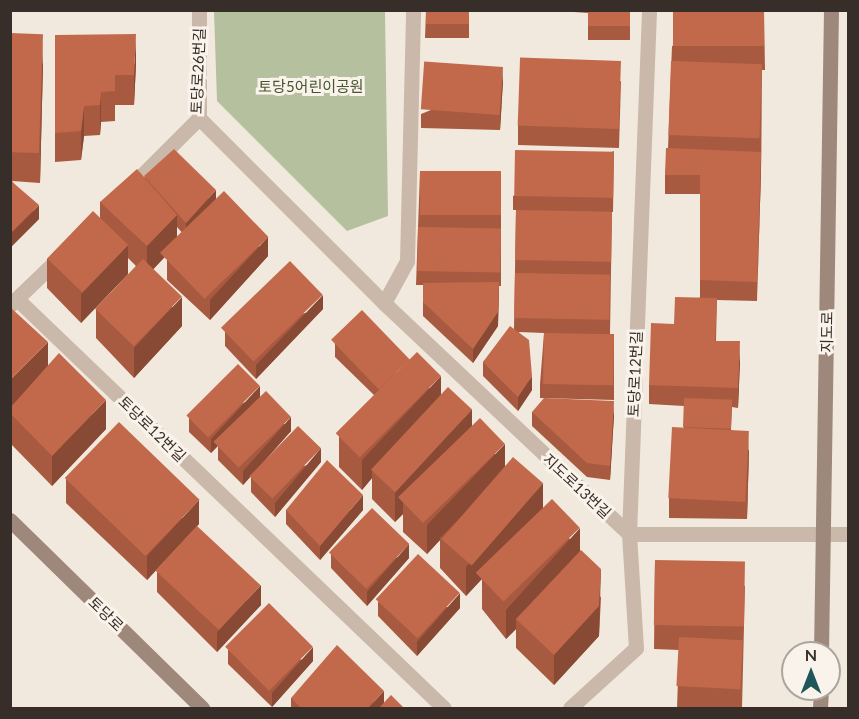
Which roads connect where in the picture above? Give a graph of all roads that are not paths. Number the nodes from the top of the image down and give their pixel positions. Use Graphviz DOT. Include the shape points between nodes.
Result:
graph roads {
  1 [pos="199,10"];
  2 [pos="413,10"];
  3 [pos="649,10"];
  4 [pos="831,10"];
  5 [pos="199,118"];
  6 [pos="116,201"];
  7 [pos="75,242"];
  8 [pos="14,302"];
  9 [pos="384,303"];
  10 [pos="10,520"];
  11 [pos="824,533"];
  12 [pos="629,534"];
  13 [pos="849,534"];
  14 [pos="821,641"];
  15 [pos="202,708"];
  16 [pos="444,708"];
  17 [pos="570,708"];
  1 -- 5 [label="street, 토당로26번길"];
  2 -- 9 [label="street" via="407,261"];
  3 -- 12 [label="street, 토당로12번길"];
  4 -- 11 [label="main road, 지도로"];
  5 -- 6 [label="street, 토당로26번길"];
  5 -- 9 [label="street, 지도로13번길"];
  7 -- 8 [label="street"];
  8 -- 16 [label="street, 토당로12번길"];
  9 -- 12 [label="street, 지도로13번길"];
  10 -- 15 [label="main road, 토당로"];
  11 -- 12 [label="street"];
  11 -- 13 [label="street"];
  11 -- 14 [label="main road, 지도로"];
  12 -- 17 [label="street, 토당로12번길" via="636,648"];
}
